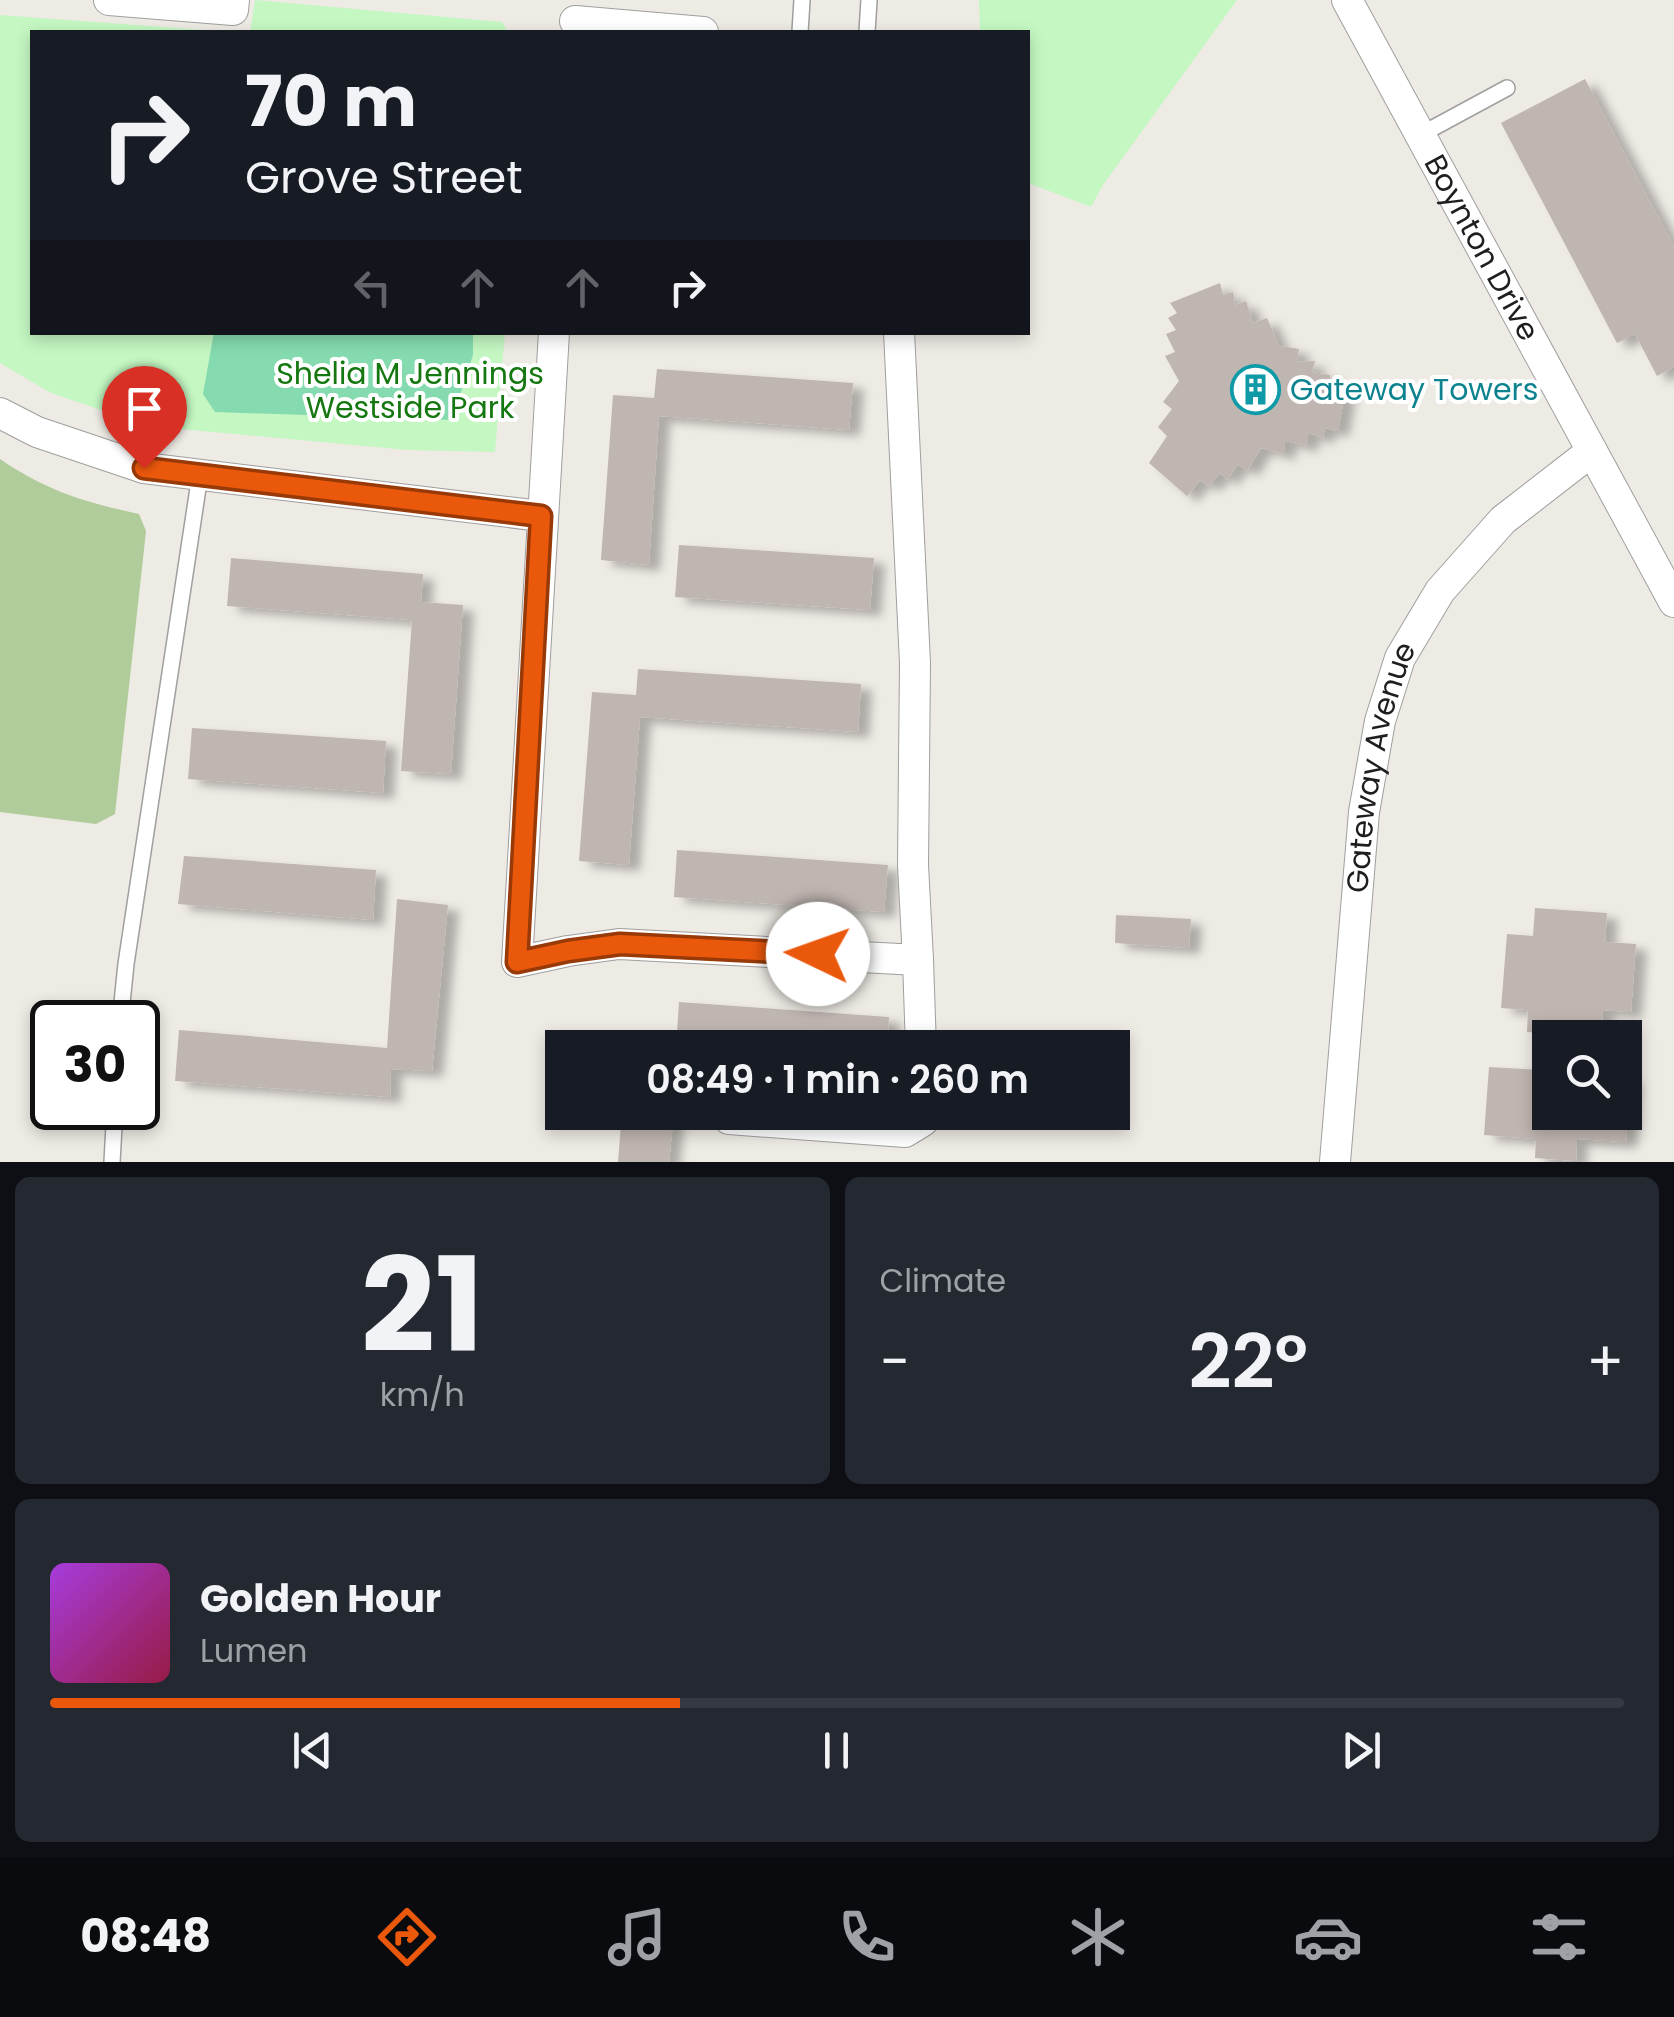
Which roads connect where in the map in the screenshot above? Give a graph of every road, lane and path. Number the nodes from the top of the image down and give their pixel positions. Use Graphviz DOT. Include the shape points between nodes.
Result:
graph roads {
  1 [pos="109,0"];
  2 [pos="802,0"];
  3 [pos="869,0"];
  4 [pos="1347,0"];
  5 [pos="234,5"];
  6 [pos="575,18"];
  7 [pos="685,30"];
  8 [pos="800,30"];
  9 [pos="867,30"];
  10 [pos="1508,88"];
  11 [pos="1420,135"];
  12 [pos="554,335"];
  13 [pos="900,335"];
  14 [pos="0,413"];
  15 [pos="1592,452"];
  16 [pos="200,475"];
  17 [pos="541,516"];
  18 [pos="1674,602"];
  19 [pos="918,960"];
  20 [pos="122,1000"];
  21 [pos="921,1030"];
  22 [pos="114,1130"];
  23 [pos="880,1130"];
  24 [pos="908,1130"];
  25 [pos="112,1162"];
  26 [pos="1335,1162"];
  1 -- 5 [label="street"];
  2 -- 8 [label="lane"];
  3 -- 9 [label="lane"];
  4 -- 11 [label="street, Boynton Drive"];
  6 -- 7 [label="street"];
  10 -- 11 [label="lane"];
  11 -- 15 [label="street, Boynton Drive"];
  12 -- 17 [label="street"];
  13 -- 19 [label="street"];
  14 -- 16 [label="street" via="144,468"];
  15 -- 18 [label="street, Boynton Drive"];
  15 -- 26 [label="street, Gateway Avenue" via="1503,520 1440,591 1400,658 1364,812"];
  16 -- 17 [label="street"];
  16 -- 20 [label="lane"];
  17 -- 19 [label="street" via="517,962 620,944"];
  19 -- 21 [label="street"];
  22 -- 25 [label="lane"];
  23 -- 24 [label="street"];
}
